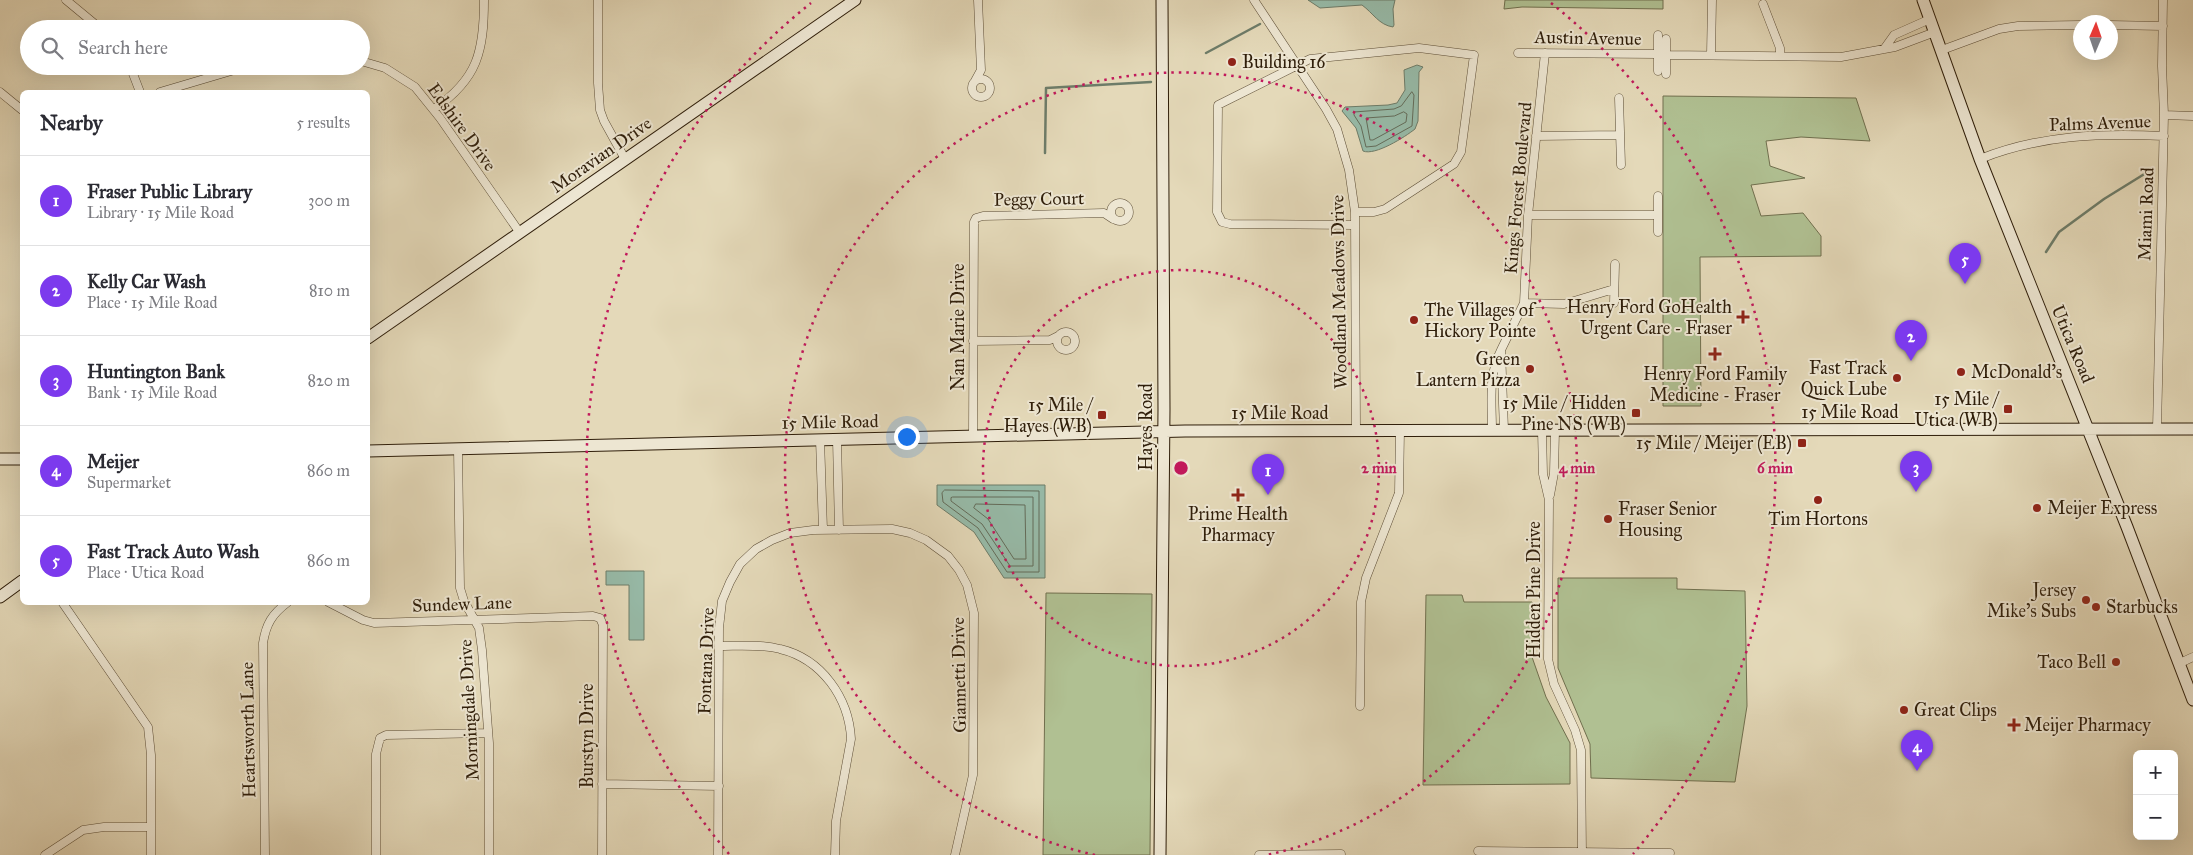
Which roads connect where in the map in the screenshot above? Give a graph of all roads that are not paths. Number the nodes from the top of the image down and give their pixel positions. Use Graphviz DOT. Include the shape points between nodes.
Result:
graph roads {
  1 [pos="66,0"];
  2 [pos="484,0"];
  3 [pos="598,0"];
  4 [pos="855,0"];
  5 [pos="978,0"];
  6 [pos="1162,0"];
  7 [pos="1254,0"];
  8 [pos="1712,0"];
  9 [pos="1923,0"];
  10 [pos="2163,0"];
  11 [pos="1763,4"];
  12 [pos="1930,19"];
  13 [pos="90,20"];
  14 [pos="2073,25"];
  15 [pos="2118,26"];
  16 [pos="2163,26"];
  17 [pos="1935,32"];
  18 [pos="1658,35"];
  19 [pos="1666,40"];
  20 [pos="1884,49"];
  21 [pos="1942,50"];
  22 [pos="1518,53"];
  23 [pos="1545,53"];
  24 [pos="1662,55"];
  25 [pos="1711,55"];
  26 [pos="1780,56"];
  27 [pos="370,64"];
  28 [pos="1296,65"];
  29 [pos="980,70"];
  30 [pos="1658,71"];
  31 [pos="1666,74"];
  32 [pos="133,75"];
  33 [pos="218,75"];
  34 [pos="975,80"];
  35 [pos="986,80"];
  36 [pos="139,90"];
  37 [pos="167,90"];
  38 [pos="0,92"];
  39 [pos="1619,98"];
  40 [pos="20,108"];
  41 [pos="434,109"];
  42 [pos="2164,115"];
  43 [pos="2193,116"];
  44 [pos="1620,135"];
  45 [pos="1536,136"];
  46 [pos="2164,136"];
  47 [pos="625,159"];
  48 [pos="1980,159"];
  49 [pos="1621,165"];
  50 [pos="1658,196"];
  51 [pos="1112,208"];
  52 [pos="1355,212"];
  53 [pos="1104,213"];
  54 [pos="1528,215"];
  55 [pos="1658,215"];
  56 [pos="976,218"];
  57 [pos="1113,219"];
  58 [pos="1354,225"];
  59 [pos="1658,232"];
  60 [pos="520,233"];
  61 [pos="1615,264"];
  62 [pos="1614,289"];
  63 [pos="1524,303"];
  64 [pos="1614,303"];
  65 [pos="1058,336"];
  66 [pos="370,337"];
  67 [pos="1050,340"];
  68 [pos="973,341"];
  69 [pos="1058,345"];
  70 [pos="1501,350"];
  71 [pos="2088,429"];
  72 [pos="2157,429"];
  73 [pos="2193,429"];
  74 [pos="1356,430"];
  75 [pos="1400,430"];
  76 [pos="1498,430"];
  77 [pos="1542,430"];
  78 [pos="1555,430"];
  79 [pos="1164,432"];
  80 [pos="973,436"];
  81 [pos="820,439"];
  82 [pos="837,439"];
  83 [pos="458,448"];
  84 [pos="370,451"];
  85 [pos="20,458"];
  86 [pos="0,459"];
  87 [pos="1549,500"];
  88 [pos="823,530"];
  89 [pos="839,530"];
  90 [pos="20,582"];
  91 [pos="0,597"];
  92 [pos="64,605"];
  93 [pos="284,605"];
  94 [pos="334,605"];
  95 [pos="473,618"];
  96 [pos="600,618"];
  97 [pos="719,646"];
  98 [pos="2193,657"];
  99 [pos="2180,663"];
  100 [pos="2193,700"];
  101 [pos="1360,706"];
  102 [pos="488,733"];
  103 [pos="602,784"];
  104 [pos="719,786"];
  105 [pos="151,827"];
  106 [pos="1478,851"];
  107 [pos="1670,852"];
  108 [pos="1341,854"];
  109 [pos="1582,854"];
  110 [pos="45,855"];
  111 [pos="152,855"];
  112 [pos="265,855"];
  113 [pos="376,855"];
  114 [pos="489,855"];
  115 [pos="602,855"];
  116 [pos="718,855"];
  117 [pos="835,855"];
  118 [pos="955,855"];
  119 [pos="1160,855"];
  120 [pos="1259,855"];
  1 -- 13 [label="street"];
  2 -- 41 [label="street" via="484,32 476,61 460,87"];
  3 -- 47 [label="street" via="600,110"];
  4 -- 47 [label="main road, Moravian Drive"];
  5 -- 29 [label="street"];
  6 -- 79 [label="main road, Hayes Road"];
  7 -- 28 [label="street, Woodland Meadows Drive"];
  8 -- 25 [label="street"];
  9 -- 12 [label="main road, Utica Road"];
  10 -- 16 [label="street, Miami Road"];
  11 -- 26 [label="street"];
  12 -- 17 [label="main road, Utica Road"];
  12 -- 20 [label="street" via="1894,35"];
  14 -- 21 [label="street" via="2018,26 1974,37"];
  15 -- 16 [label="street"];
  16 -- 42 [label="street, Miami Road"];
  17 -- 20 [label="street, Austin Avenue"];
  17 -- 21 [label="main road, Utica Road"];
  18 -- 24 [label="street"];
  19 -- 24 [label="street"];
  20 -- 26 [label="street, Austin Avenue" via="1841,57"];
  21 -- 48 [label="main road, Utica Road"];
  22 -- 23 [label="street, Austin Avenue"];
  23 -- 24 [label="street, Austin Avenue"];
  23 -- 45 [label="street, Kings Forest Boulevard"];
  24 -- 25 [label="street, Austin Avenue"];
  24 -- 30 [label="street"];
  24 -- 31 [label="street"];
  25 -- 26 [label="street, Austin Avenue"];
  27 -- 41 [label="street, Edshire Drive" via="400,76 415,87"];
  28 -- 52 [label="street, Woodland Meadows Drive" via="1306,75 1337,129 1349,170"];
  28 -- 52 [label="street" via="1310,59 1419,48 1474,55 1458,160 1380,211"];
  28 -- 58 [label="street" via="1218,105 1218,216 1222,222 1230,224"];
  29 -- 34 [label="street"];
  29 -- 35 [label="street"];
  32 -- 36 [label="street"];
  33 -- 37 [label="street"];
  34 -- 35 [label="street"];
  34 -- 35 [label="street" via="972,92 982,97 989,92"];
  38 -- 40 [label="street"];
  39 -- 44 [label="street"];
  41 -- 60 [label="street, Edshire Drive"];
  42 -- 43 [label="street"];
  42 -- 46 [label="street, Miami Road"];
  44 -- 45 [label="street"];
  44 -- 49 [label="street"];
  45 -- 54 [label="street, Kings Forest Boulevard"];
  46 -- 48 [label="street, Palms Avenue" via="2066,136 2017,145"];
  46 -- 72 [label="street, Miami Road"];
  47 -- 60 [label="main road, Moravian Drive"];
  48 -- 71 [label="main road, Utica Road"];
  50 -- 55 [label="street"];
  51 -- 53 [label="street, Peggy Court"];
  51 -- 57 [label="street"];
  51 -- 57 [label="street" via="1123,204 1129,210 1124,221"];
  52 -- 58 [label="street, Woodland Meadows Drive"];
  53 -- 56 [label="street, Peggy Court"];
  53 -- 57 [label="street, Peggy Court"];
  54 -- 55 [label="street"];
  54 -- 63 [label="street, Kings Forest Boulevard"];
  55 -- 59 [label="street"];
  56 -- 68 [label="street, Nan Marie Drive" via="973,226"];
  58 -- 74 [label="street, Woodland Meadows Drive"];
  60 -- 66 [label="main road, Moravian Drive"];
  61 -- 62 [label="street"];
  62 -- 63 [label="street" via="1564,304"];
  62 -- 64 [label="street"];
  63 -- 70 [label="street, Kings Forest Boulevard"];
  65 -- 67 [label="street"];
  65 -- 69 [label="street"];
  65 -- 69 [label="street" via="1069,332 1075,342 1068,350"];
  67 -- 68 [label="street"];
  67 -- 69 [label="street"];
  68 -- 80 [label="street, Nan Marie Drive"];
  70 -- 76 [label="street, Kings Forest Boulevard"];
  70 -- 76 [label="street, Kings Forest Boulevard" via="1492,374"];
  71 -- 72 [label="main road, 15 Mile Road"];
  71 -- 78 [label="main road, 15 Mile Road"];
  71 -- 99 [label="main road, Utica Road"];
  72 -- 73 [label="main road, 15 Mile Road"];
  74 -- 75 [label="main road, 15 Mile Road"];
  74 -- 79 [label="main road, 15 Mile Road"];
  75 -- 76 [label="main road, 15 Mile Road"];
  75 -- 101 [label="street" via="1398,493 1366,578 1361,602"];
  76 -- 77 [label="main road, 15 Mile Road"];
  77 -- 78 [label="main road, 15 Mile Road"];
  77 -- 87 [label="street, Hidden Pine Drive" via="1543,474"];
  78 -- 87 [label="street, Hidden Pine Drive" via="1554,473"];
  79 -- 80 [label="main road, 15 Mile Road"];
  79 -- 119 [label="main road, Hayes Road"];
  80 -- 82 [label="main road, 15 Mile Road"];
  81 -- 82 [label="main road, 15 Mile Road"];
  81 -- 83 [label="main road, 15 Mile Road"];
  81 -- 88 [label="street"];
  82 -- 89 [label="street"];
  83 -- 84 [label="main road, 15 Mile Road"];
  83 -- 95 [label="street, Morningdale Drive" via="458,574 464,601"];
  85 -- 86 [label="main road"];
  87 -- 109 [label="street, Hidden Pine Drive" via="1548,659 1554,684 1579,741"];
  88 -- 89 [label="street, Fontana Drive"];
  88 -- 97 [label="street, Fontana Drive" via="780,536 744,560 722,601"];
  89 -- 118 [label="street, Giannetti Drive" via="882,529 910,533 948,556 967,585 974,613 974,758"];
  90 -- 91 [label="main road"];
  92 -- 105 [label="street" via="148,728"];
  93 -- 112 [label="street, Heartsworth Lane" via="268,621 263,643"];
  94 -- 95 [label="street, Sundew Lane" via="374,622"];
  95 -- 96 [label="street, Sundew Lane"];
  95 -- 102 [label="street, Morningdale Drive" via="479,628 482,650"];
  96 -- 103 [label="street, Burstyn Drive" via="603,625"];
  97 -- 104 [label="street, Fontana Drive"];
  97 -- 117 [label="street" via="766,647 790,652 818,668 833,684 843,702 851,739 836,821"];
  98 -- 99 [label="street"];
  99 -- 100 [label="main road, Utica Road"];
  102 -- 113 [label="street" via="386,735 380,738 376,754"];
  102 -- 114 [label="street, Morningdale Drive"];
  103 -- 104 [label="street"];
  103 -- 115 [label="street, Burstyn Drive"];
  104 -- 116 [label="street, Fontana Drive"];
  105 -- 110 [label="street" via="83,830"];
  105 -- 111 [label="street"];
  106 -- 109 [label="street"];
  107 -- 109 [label="street"];
  108 -- 120 [label="street"];
}
